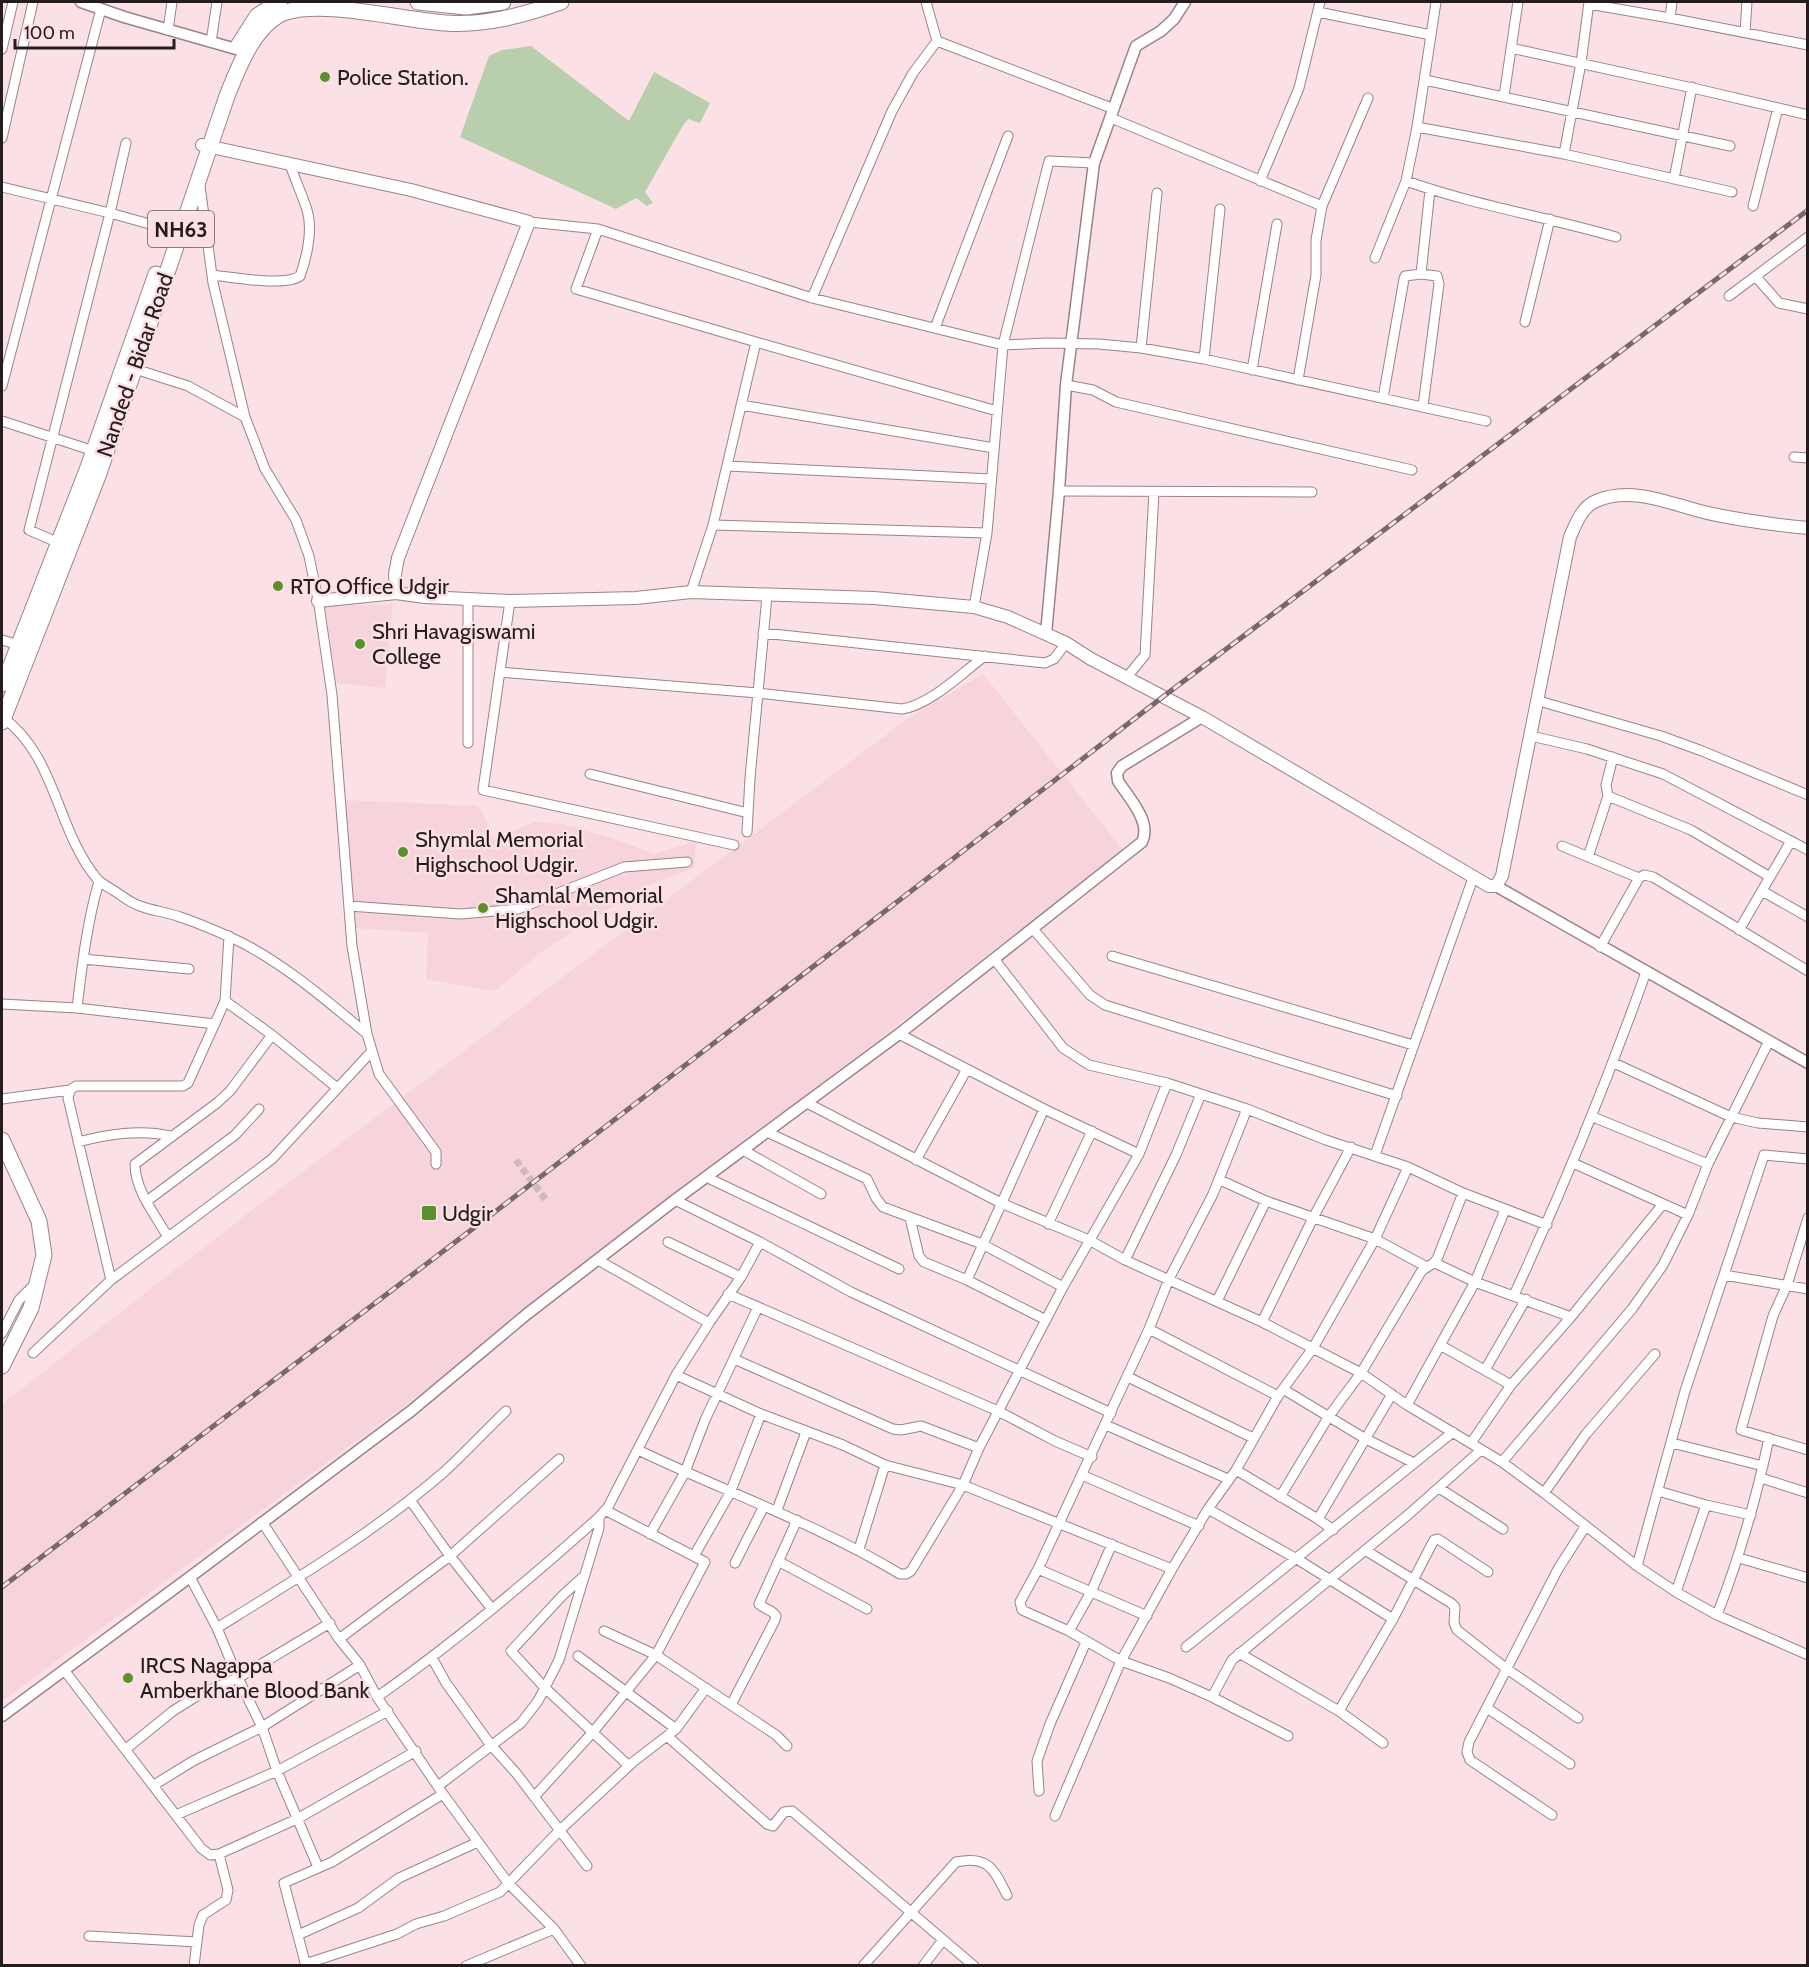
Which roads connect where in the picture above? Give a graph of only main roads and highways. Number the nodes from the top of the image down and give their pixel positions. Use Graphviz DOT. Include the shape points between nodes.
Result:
graph roads {
  1 [pos="276,2"];
  2 [pos="418,2"];
  3 [pos="500,2"];
  4 [pos="561,2"];
  5 [pos="206,146"];
  6 [pos="130,366"];
  7 [pos="99,453"];
  8 [pos="1808,528"];
  9 [pos="396,593"];
  10 [pos="318,601"];
  11 [pos="2,684"];
  12 [pos="2,719"];
  13 [pos="2,1140"];
  14 [pos="2,1366"];
  1 -- 5 [label="highway, Nanded - Bidar Road / NH63" via="257,16 236,49 218,93"];
  2 -- 3 [label="highway" via="466,7"];
  4 -- 5 [label="highway, Nanded - Bidar Road / NH63" via="527,14 472,23 336,9 285,12 270,22 240,61"];
  5 -- 6 [label="highway, Nanded - Bidar Road / NH63" via="171,230"];
  5 -- 6 [label="highway, Nanded - Bidar Road / NH63" via="199,181"];
  5 -- 9 [label="main road" via="411,190 528,222 398,558"];
  6 -- 7 [label="highway, Nanded - Bidar Road / NH63"];
  7 -- 11 [label="highway, Nanded - Bidar Road / NH63"];
  7 -- 12 [label="highway, Nanded - Bidar Road / NH63"];
  8 -- 9 [label="main road" via="1716,515 1640,495 1614,495 1594,501 1579,516 1570,537 1502,876 1496,886 1473,878 1202,717 1066,643 1008,617 974,607 874,598 691,592 636,598 510,601"];
  9 -- 10 [label="main road"];
  13 -- 14 [label="highway" via="39,1221 44,1255 31,1308"];
}
